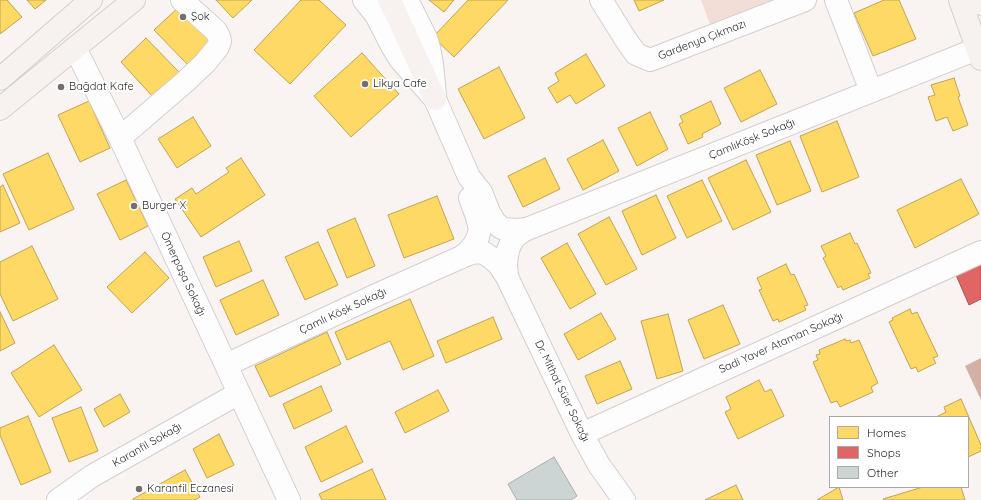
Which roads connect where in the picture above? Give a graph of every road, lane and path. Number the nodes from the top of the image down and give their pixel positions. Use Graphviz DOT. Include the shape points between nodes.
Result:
graph roads {
  1 [pos="91,0"];
  2 [pos="134,0"];
  3 [pos="182,0"];
  4 [pos="364,0"];
  5 [pos="389,0"];
  6 [pos="407,0"];
  7 [pos="601,0"];
  8 [pos="805,0"];
  9 [pos="836,0"];
  10 [pos="960,0"];
  11 [pos="980,0"];
  12 [pos="981,4"];
  13 [pos="75,48"];
  14 [pos="979,54"];
  15 [pos="0,78"];
  16 [pos="871,91"];
  17 [pos="435,99"];
  18 [pos="0,109"];
  19 [pos="120,138"];
  20 [pos="469,177"];
  21 [pos="527,229"];
  22 [pos="981,252"];
  23 [pos="460,258"];
  24 [pos="507,277"];
  25 [pos="226,365"];
  26 [pos="239,393"];
  27 [pos="582,434"];
  28 [pos="66,498"];
  29 [pos="289,500"];
  30 [pos="624,500"];
  1 -- 15 [label="main road"];
  2 -- 13 [label="main road"];
  3 -- 19 [label="street" via="216,31 220,41 218,47 186,81"];
  4 -- 17 [label="street" via="376,15 396,53"];
  5 -- 17 [label="main road"];
  6 -- 17 [label="street" via="429,48"];
  7 -- 8 [label="street, Gardenya Çıkmazı" via="636,54 650,60"];
  9 -- 16 [label="street"];
  10 -- 14 [label="main road"];
  11 -- 12 [label="main road"];
  13 -- 18 [label="main road"];
  13 -- 19 [label="street, Ömerpaşa Sokağı"];
  14 -- 16 [label="street, ÇamlıKöşk Sokağı"];
  16 -- 21 [label="street, ÇamlıKöşk Sokağı"];
  17 -- 20 [label="street"];
  19 -- 25 [label="street, Ömerpaşa Sokağı"];
  20 -- 21 [label="street" via="481,192 496,224 508,230"];
  20 -- 23 [label="street" via="469,195 480,229 477,241"];
  21 -- 24 [label="street, Dr. Mithat Süer Sokağı" via="515,237 508,250"];
  22 -- 27 [label="street, Sadi Yaver Ataman Sokağı"];
  23 -- 24 [label="street, Dr. Mithat Süer Sokağı" via="472,253 484,253 494,259"];
  23 -- 25 [label="street, Çamlı Köşk Sokağı"];
  24 -- 27 [label="street, Dr. Mithat Süer Sokağı"];
  25 -- 26 [label="street, Ömerpaşa Sokağı"];
  26 -- 28 [label="street, Karanfil Sokağı" via="92,476"];
  26 -- 29 [label="street, Ömerpaşa Sokağı"];
  27 -- 30 [label="street, Dr. Mithat Süer Sokağı" via="599,465"];
}
